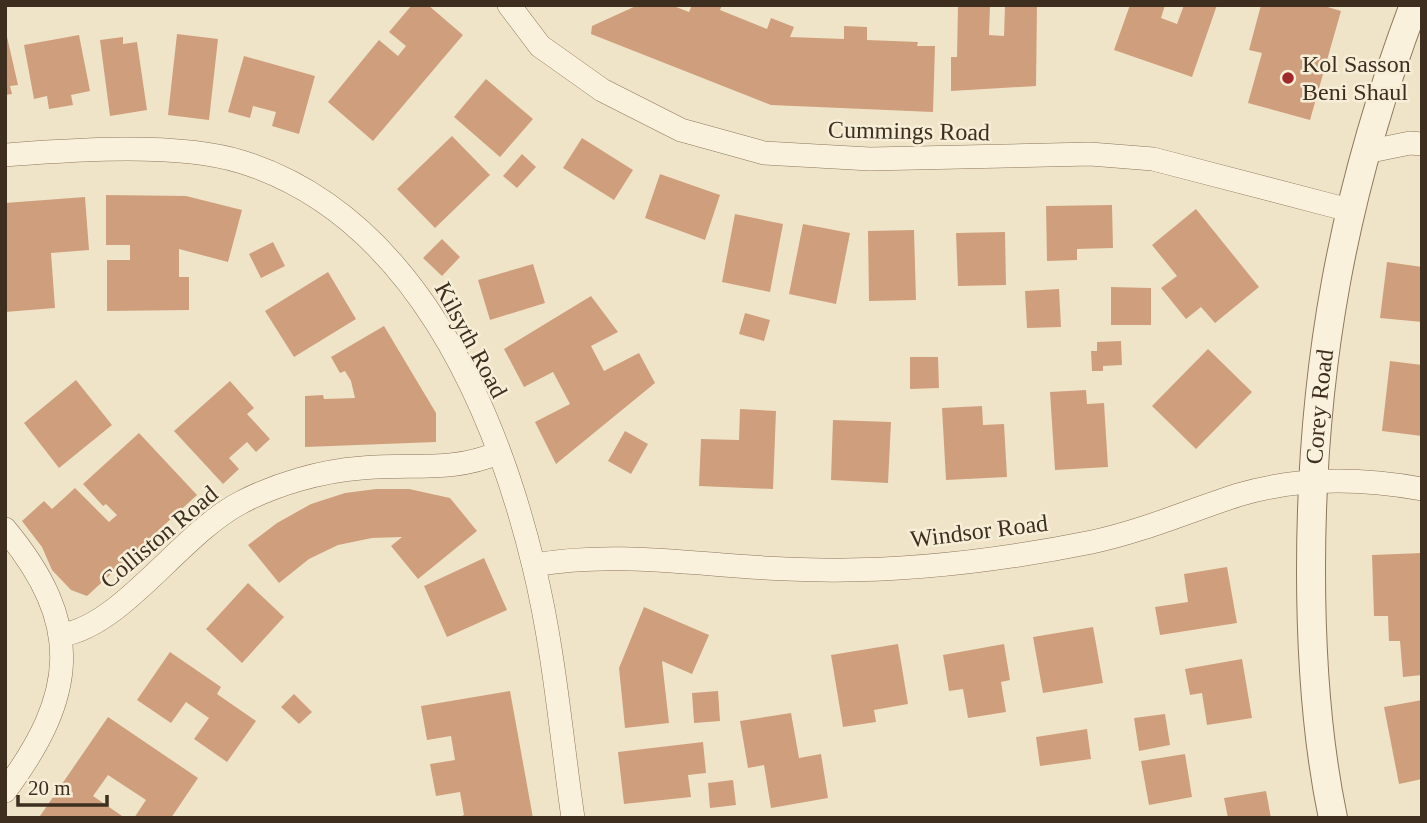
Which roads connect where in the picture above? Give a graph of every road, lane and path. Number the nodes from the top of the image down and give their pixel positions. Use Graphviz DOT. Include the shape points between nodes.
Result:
graph roads {
  1 [pos="509,5"];
  2 [pos="1413,5"];
  3 [pos="1422,144"];
  4 [pos="1366,152"];
  5 [pos="5,155"];
  6 [pos="1349,210"];
  7 [pos="498,453"];
  8 [pos="1311,483"];
  9 [pos="1422,489"];
  10 [pos="5,529"];
  11 [pos="534,565"];
  12 [pos="62,635"];
  13 [pos="5,791"];
  14 [pos="573,818"];
  15 [pos="1333,818"];
  1 -- 6 [label="street, Cummings Road" via="540,46 602,90 681,130 765,153 870,159 1090,154 1153,159"];
  2 -- 4 [label="street, Corey Road"];
  3 -- 4 [label="street"];
  4 -- 6 [label="street, Corey Road"];
  5 -- 7 [label="street, Kilsyth Road" via="206,154 241,162 310,193 370,238 419,295 461,367"];
  6 -- 8 [label="street, Corey Road" via="1325,334"];
  7 -- 11 [label="street, Kilsyth Road"];
  7 -- 12 [label="street, Colliston Road" via="439,468 362,468 330,473 268,490 215,519 93,626"];
  8 -- 9 [label="street, Windsor Road" via="1355,480"];
  8 -- 11 [label="street, Windsor Road" via="1240,495 1154,526 1093,541 957,562 845,570 611,557"];
  8 -- 15 [label="street, Corey Road" via="1312,647"];
  10 -- 12 [label="street" via="36,574"];
  11 -- 14 [label="street, Kilsyth Road"];
  12 -- 13 [label="street" via="60,689 31,753"];
}
